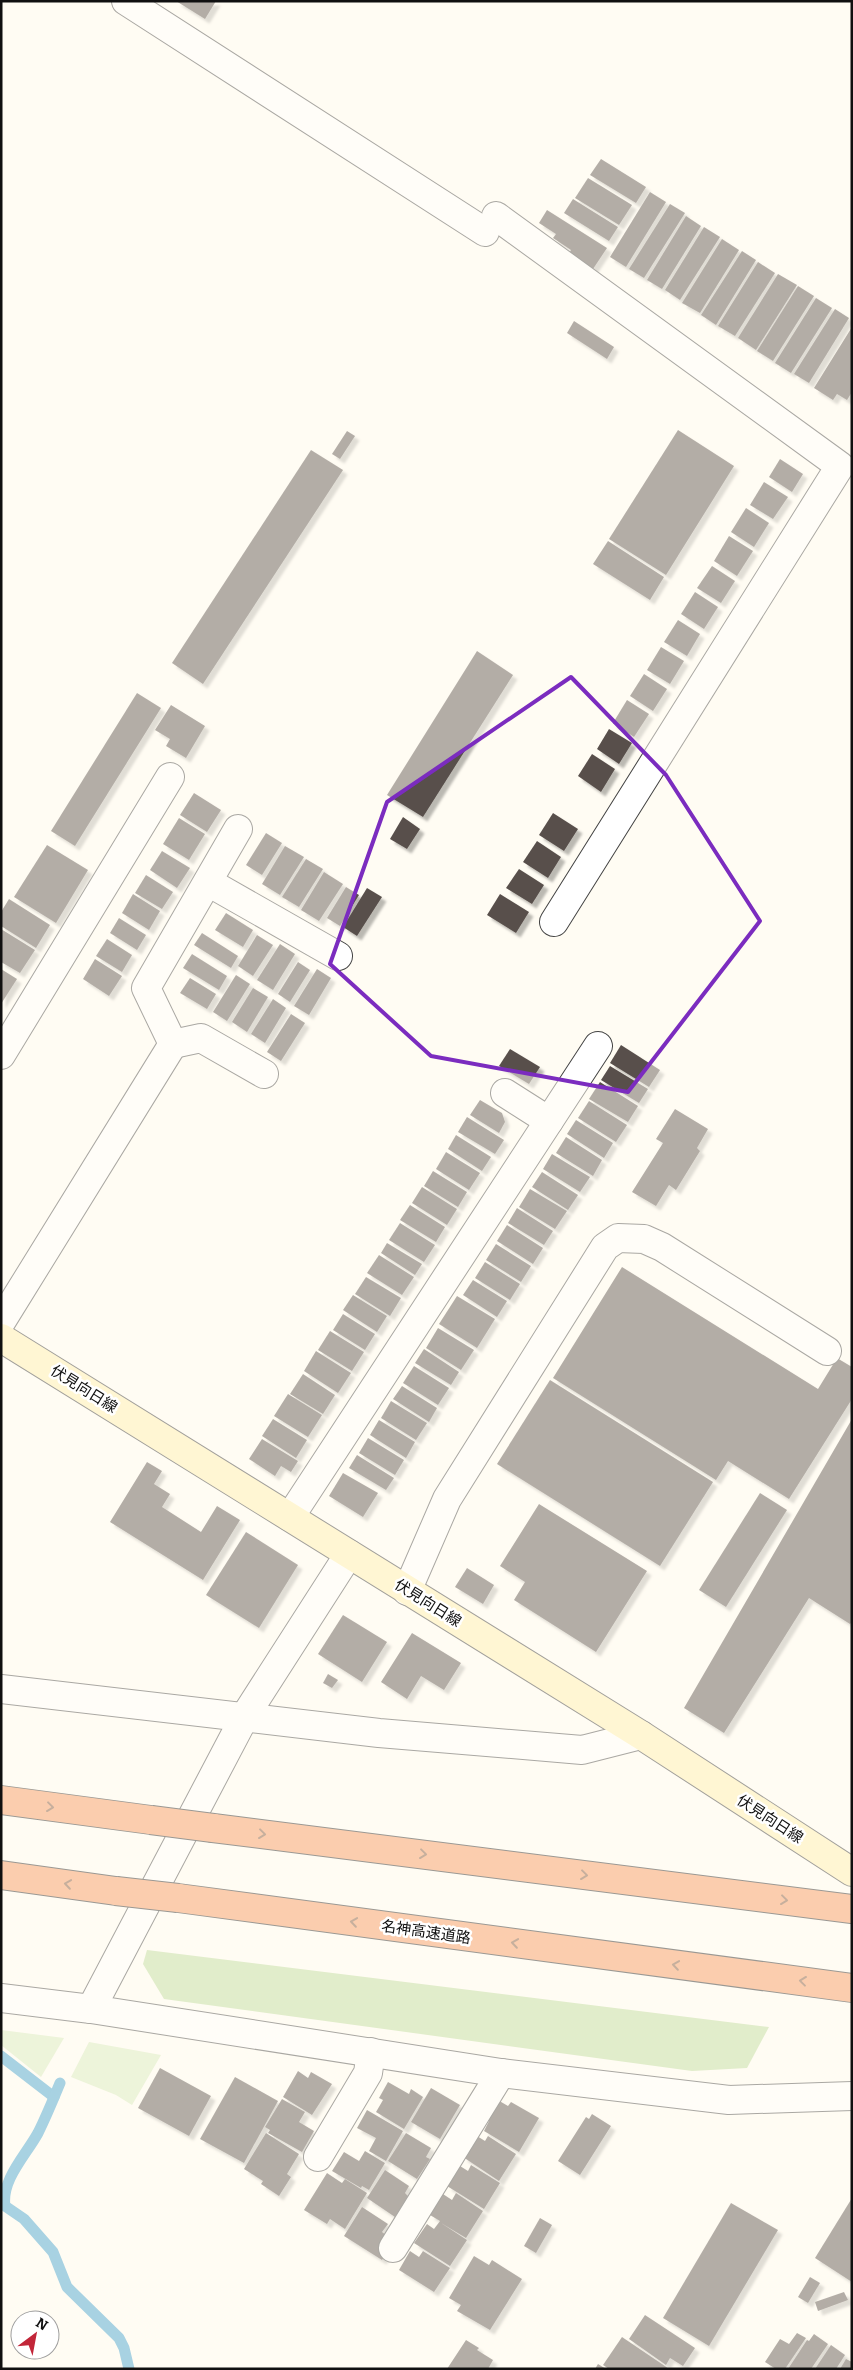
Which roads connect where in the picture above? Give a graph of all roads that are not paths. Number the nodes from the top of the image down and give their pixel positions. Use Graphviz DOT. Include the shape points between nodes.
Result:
graph roads {
  1 [pos="126,1"];
  2 [pos="170,777"];
  3 [pos="238,829"];
  4 [pos="208,882"];
  5 [pos="554,922"];
  6 [pos="338,956"];
  7 [pos="173,1044"];
  8 [pos="598,1046"];
  9 [pos="1,1055"];
  10 [pos="264,1074"];
  11 [pos="504,1093"];
  12 [pos="549,1121"];
  13 [pos="1,1322"];
  14 [pos="1,1338"];
  15 [pos="827,1351"];
  16 [pos="290,1518"];
  17 [pos="349,1554"];
  18 [pos="408,1591"];
  19 [pos="1,1689"];
  20 [pos="245,1716"];
  21 [pos="641,1735"];
  22 [pos="1,1800"];
  23 [pos="852,1872"];
  24 [pos="1,1875"];
  25 [pos="852,1909"];
  26 [pos="852,1988"];
  27 [pos="1,1998"];
  28 [pos="92,2008"];
  29 [pos="371,2052"];
  30 [pos="500,2073"];
  31 [pos="852,2096"];
  32 [pos="318,2157"];
  33 [pos="393,2248"];
  1 -- 5 [label="street" via="490,224 840,466"];
  2 -- 9 [label="street"];
  3 -- 4 [label="street"];
  4 -- 6 [label="street"];
  4 -- 7 [label="street" via="146,988"];
  7 -- 10 [label="street" via="201,1038"];
  7 -- 13 [label="street"];
  8 -- 12 [label="street"];
  11 -- 12 [label="street"];
  12 -- 16 [label="street"];
  14 -- 16 [label="main road, 伏見向日線"];
  15 -- 18 [label="street" via="662,1247 644,1239 618,1238 605,1247 447,1499"];
  16 -- 17 [label="main road, 伏見向日線"];
  17 -- 18 [label="main road, 伏見向日線"];
  17 -- 20 [label="street"];
  18 -- 21 [label="main road, 伏見向日線"];
  19 -- 20 [label="street"];
  20 -- 21 [label="street" via="379,1734 582,1750"];
  20 -- 28 [label="street"];
  21 -- 23 [label="main road, 伏見向日線"];
  22 -- 25 [label="highway, one-way, bridge"];
  26 -- 24 [label="highway, 名神高速道路, one-way, bridge"];
  27 -- 28 [label="street"];
  28 -- 29 [label="street"];
  29 -- 30 [label="street"];
  29 -- 32 [label="street" via="368,2073"];
  30 -- 31 [label="street" via="729,2100"];
  30 -- 33 [label="street"];
}
